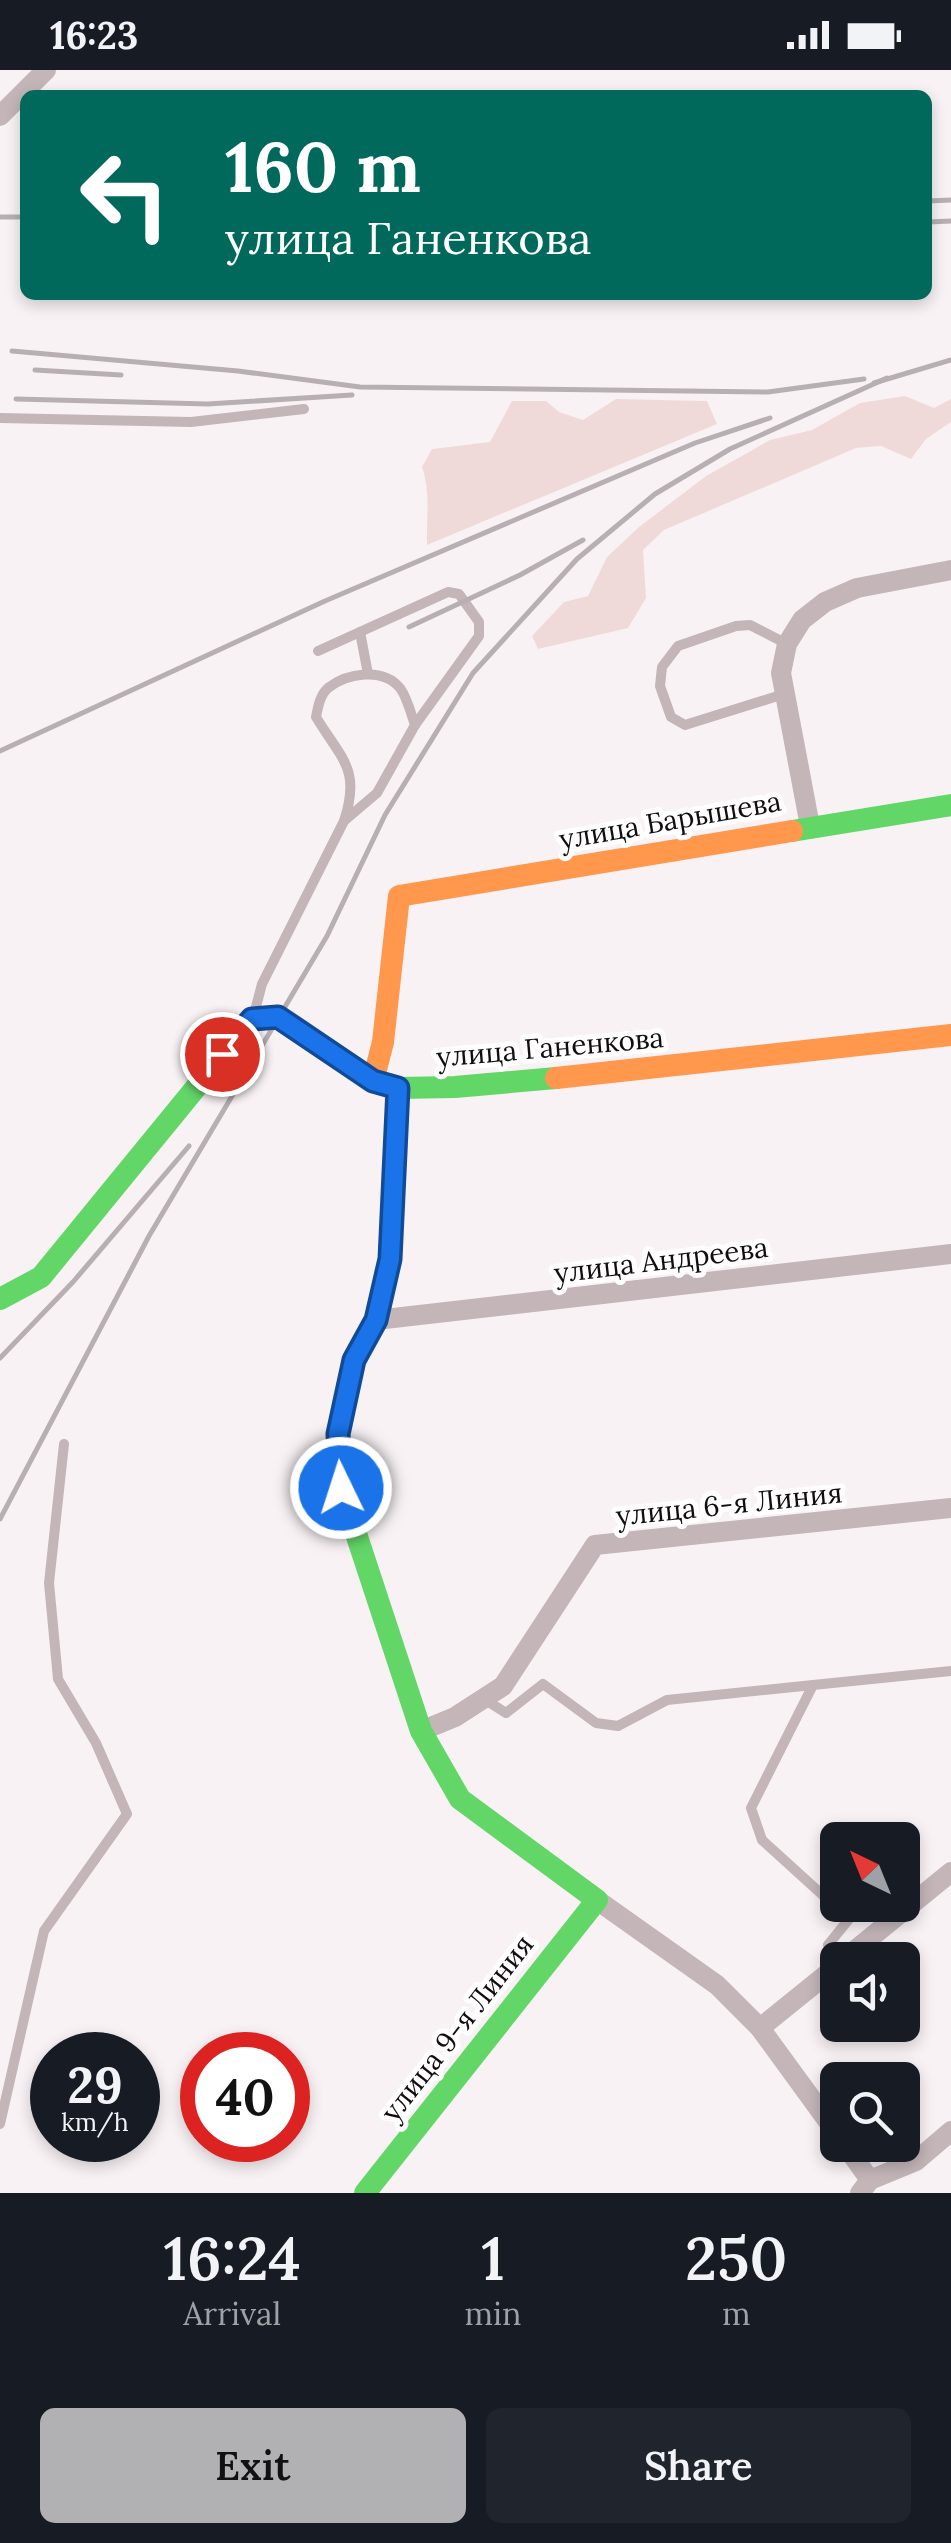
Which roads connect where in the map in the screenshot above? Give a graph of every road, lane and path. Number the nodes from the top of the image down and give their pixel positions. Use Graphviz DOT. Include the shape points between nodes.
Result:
graph roads {
  1 [pos="46,70"];
  2 [pos="26,90"];
  3 [pos="20,96"];
  4 [pos="0,116"];
  5 [pos="304,409"];
  6 [pos="0,418"];
  7 [pos="951,570"];
  8 [pos="360,632"];
  9 [pos="787,644"];
  10 [pos="318,651"];
  11 [pos="368,674"];
  12 [pos="785,693"];
  13 [pos="415,724"];
  14 [pos="951,805"];
  15 [pos="344,822"];
  16 [pos="810,826"];
  17 [pos="252,1019"];
  18 [pos="951,1035"];
  19 [pos="373,1081"];
  20 [pos="398,1088"];
  21 [pos="951,1254"];
  22 [pos="0,1298"];
  23 [pos="376,1320"];
  24 [pos="64,1444"];
  25 [pos="951,1508"];
  26 [pos="951,1670"];
  27 [pos="813,1686"];
  28 [pos="484,1700"];
  29 [pos="422,1731"];
  30 [pos="951,1872"];
  31 [pos="597,1900"];
  32 [pos="830,1942"];
  33 [pos="865,1942"];
  34 [pos="820,1979"];
  35 [pos="760,2028"];
  36 [pos="820,2110"];
  37 [pos="0,2124"];
  38 [pos="951,2132"];
  39 [pos="853,2162"];
  40 [pos="865,2186"];
  41 [pos="365,2193"];
  1 -- 2 [label="street"];
  3 -- 4 [label="street"];
  5 -- 6 [label="lane" via="191,422"];
  7 -- 9 [label="street" via="858,588 825,602"];
  8 -- 10 [label="lane"];
  8 -- 11 [label="lane"];
  8 -- 13 [label="lane" via="448,592 459,594 478,622 478,636"];
  9 -- 12 [label="street"];
  9 -- 12 [label="lane" via="750,625 736,626 678,646 662,667 660,686 671,717 685,725"];
  11 -- 13 [label="lane" via="400,688"];
  11 -- 15 [label="lane" via="326,690 316,717 352,776"];
  12 -- 16 [label="street"];
  13 -- 15 [label="lane" via="376,794"];
  14 -- 16 [label="street, улица Барышева"];
  15 -- 17 [label="lane" via="262,984"];
  16 -- 19 [label="street, улица Барышева" via="399,896"];
  17 -- 19 [label="street, улица Ганенкова" via="278,1017"];
  17 -- 22 [label="street" via="41,1277"];
  18 -- 20 [label="street, улица Ганенкова" via="628,1072"];
  19 -- 20 [label="street, улица Ганенкова"];
  20 -- 23 [label="street" via="390,1259"];
  21 -- 23 [label="street, улица Андреева"];
  23 -- 29 [label="street" via="354,1360 338,1434 341,1488"];
  24 -- 37 [label="lane" via="49,1582 58,1679 127,1814 44,1931"];
  25 -- 28 [label="street, улица 6-я Линия" via="595,1545 504,1686"];
  26 -- 27 [label="lane"];
  27 -- 28 [label="lane" via="667,1700 618,1726 596,1723 543,1684 506,1713"];
  27 -- 32 [label="lane" via="752,1808 762,1840 848,1920"];
  28 -- 29 [label="street, улица 6-я Линия"];
  29 -- 31 [label="street" via="460,1799"];
  30 -- 33 [label="street"];
  31 -- 35 [label="street" via="716,1985"];
  31 -- 41 [label="street, улица 9-я Линия"];
  34 -- 35 [label="street"];
  35 -- 36 [label="street"];
  38 -- 40 [label="street" via="916,2161"];
  39 -- 40 [label="street"];
}
